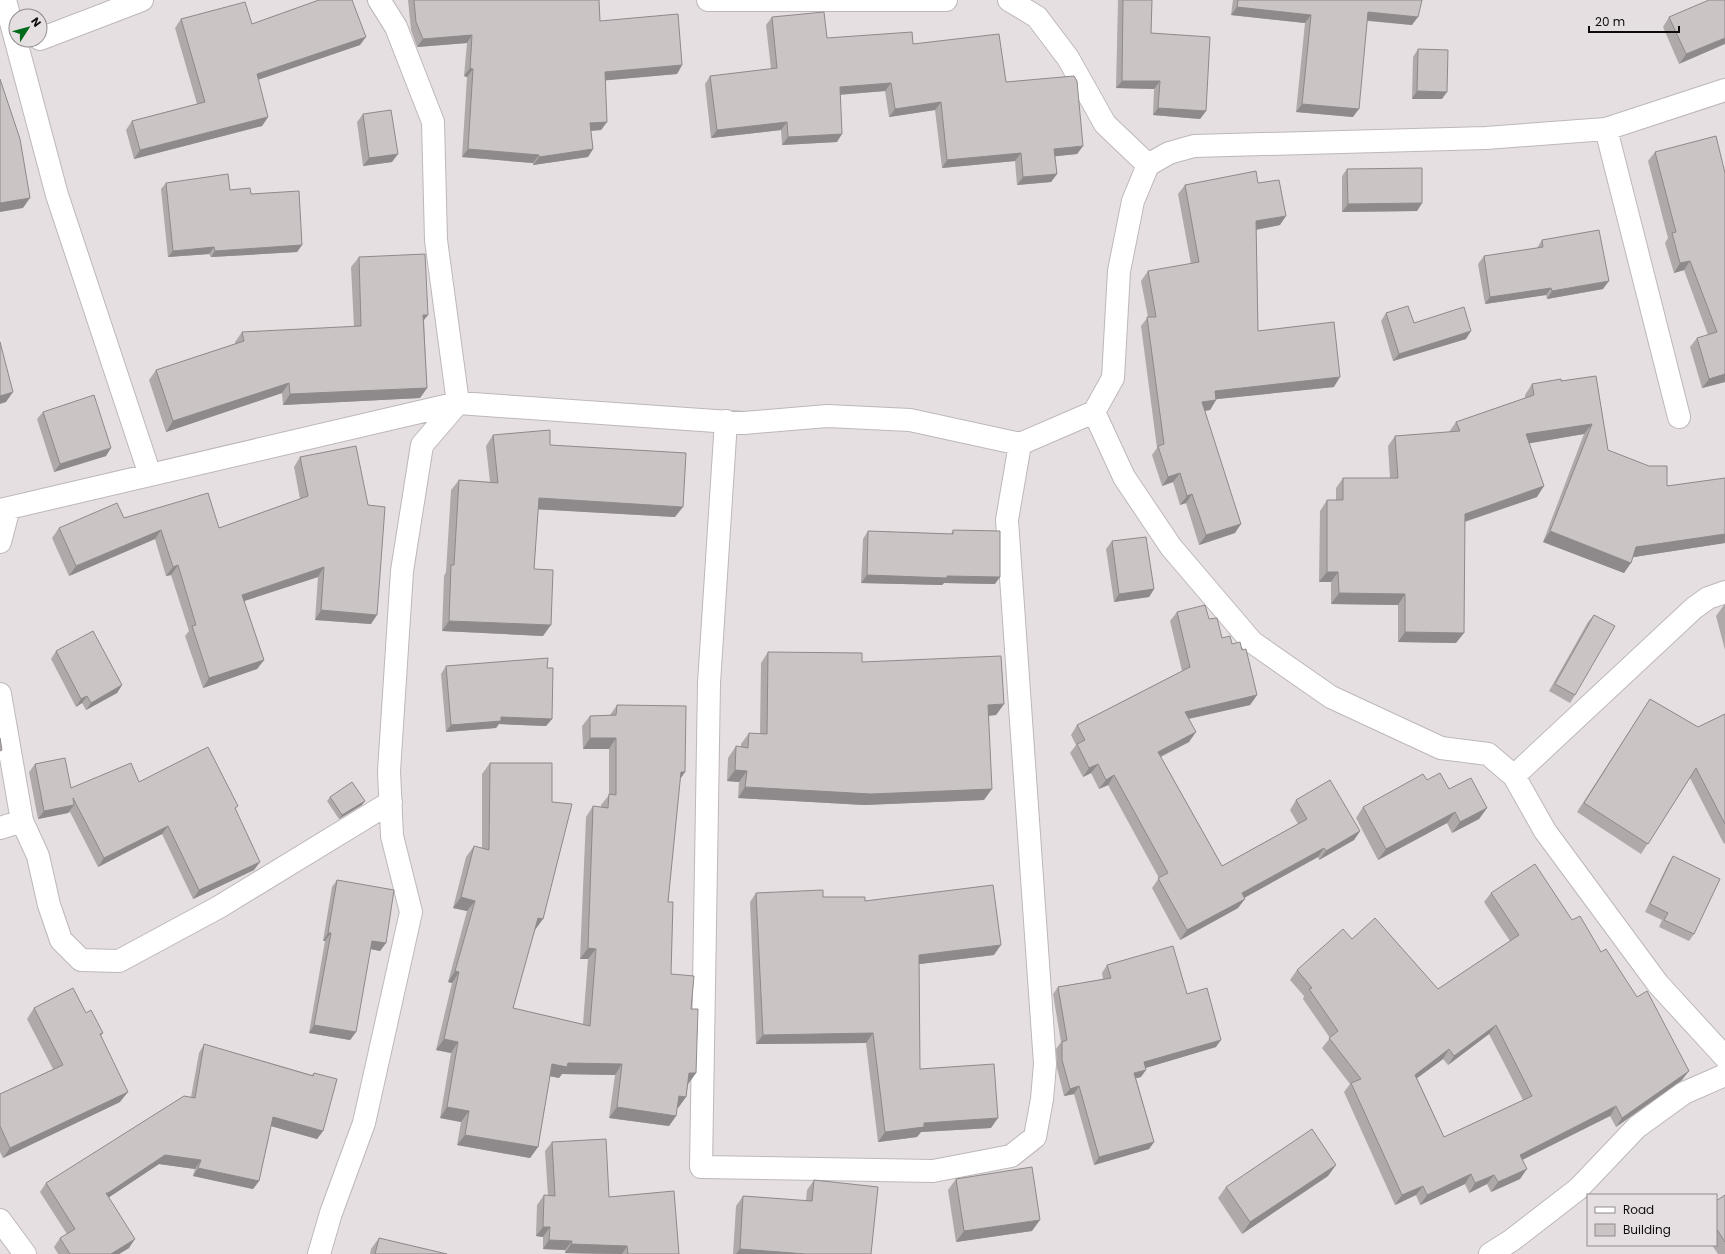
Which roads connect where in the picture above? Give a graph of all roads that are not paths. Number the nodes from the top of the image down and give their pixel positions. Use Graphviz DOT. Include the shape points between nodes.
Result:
graph roads {
  1 [pos="4,0"];
  2 [pos="142,0"];
  3 [pos="379,0"];
  4 [pos="708,0"];
  5 [pos="790,0"];
  6 [pos="946,0"];
  7 [pos="1009,0"];
  8 [pos="8,14"];
  9 [pos="48,37"];
  10 [pos="18,48"];
  11 [pos="1725,90"];
  12 [pos="1606,129"];
  13 [pos="1148,165"];
  14 [pos="458,403"];
  15 [pos="1094,412"];
  16 [pos="1679,417"];
  17 [pos="726,421"];
  18 [pos="1020,444"];
  19 [pos="150,475"];
  20 [pos="4,509"];
  21 [pos="0,542"];
  22 [pos="1725,592"];
  23 [pos="0,694"];
  24 [pos="1514,776"];
  25 [pos="391,802"];
  26 [pos="22,822"];
  27 [pos="0,828"];
  28 [pos="1725,1057"];
  29 [pos="1725,1075"];
  30 [pos="0,1220"];
  31 [pos="25,1254"];
  32 [pos="319,1254"];
  33 [pos="1490,1254"];
  1 -- 8 [label="street"];
  2 -- 9 [label="street"];
  3 -- 14 [label="street" via="396,27 433,122 436,240"];
  4 -- 5 [label="street"];
  5 -- 6 [label="street"];
  7 -- 13 [label="street" via="1036,17 1068,58 1105,124"];
  10 -- 19 [label="street" via="57,195"];
  11 -- 12 [label="street"];
  12 -- 13 [label="street" via="1486,138 1194,146 1169,153"];
  12 -- 16 [label="street"];
  13 -- 15 [label="street" via="1133,201 1119,271 1113,378"];
  14 -- 17 [label="street"];
  14 -- 19 [label="street"];
  14 -- 25 [label="street" via="422,445 402,571 389,771"];
  15 -- 18 [label="street"];
  15 -- 24 [label="street" via="1124,477 1171,547 1252,642 1331,697 1441,748 1488,754"];
  17 -- 18 [label="street" via="827,416 910,420"];
  17 -- 18 [label="street" via="709,683 701,1167 932,1171 1011,1156 1035,1137 1045,1064 1007,520"];
  19 -- 20 [label="street"];
  20 -- 21 [label="street"];
  22 -- 24 [label="street" via="1708,598 1694,608"];
  23 -- 26 [label="street"];
  24 -- 28 [label="street" via="1545,831 1653,978"];
  25 -- 26 [label="street" via="219,907 119,961 81,960 61,940 49,905 38,856"];
  25 -- 32 [label="street" via="392,836 411,912 364,1123"];
  26 -- 27 [label="street"];
  29 -- 33 [label="street" via="1684,1093 1637,1127 1578,1189"];
  30 -- 31 [label="street"];
}
